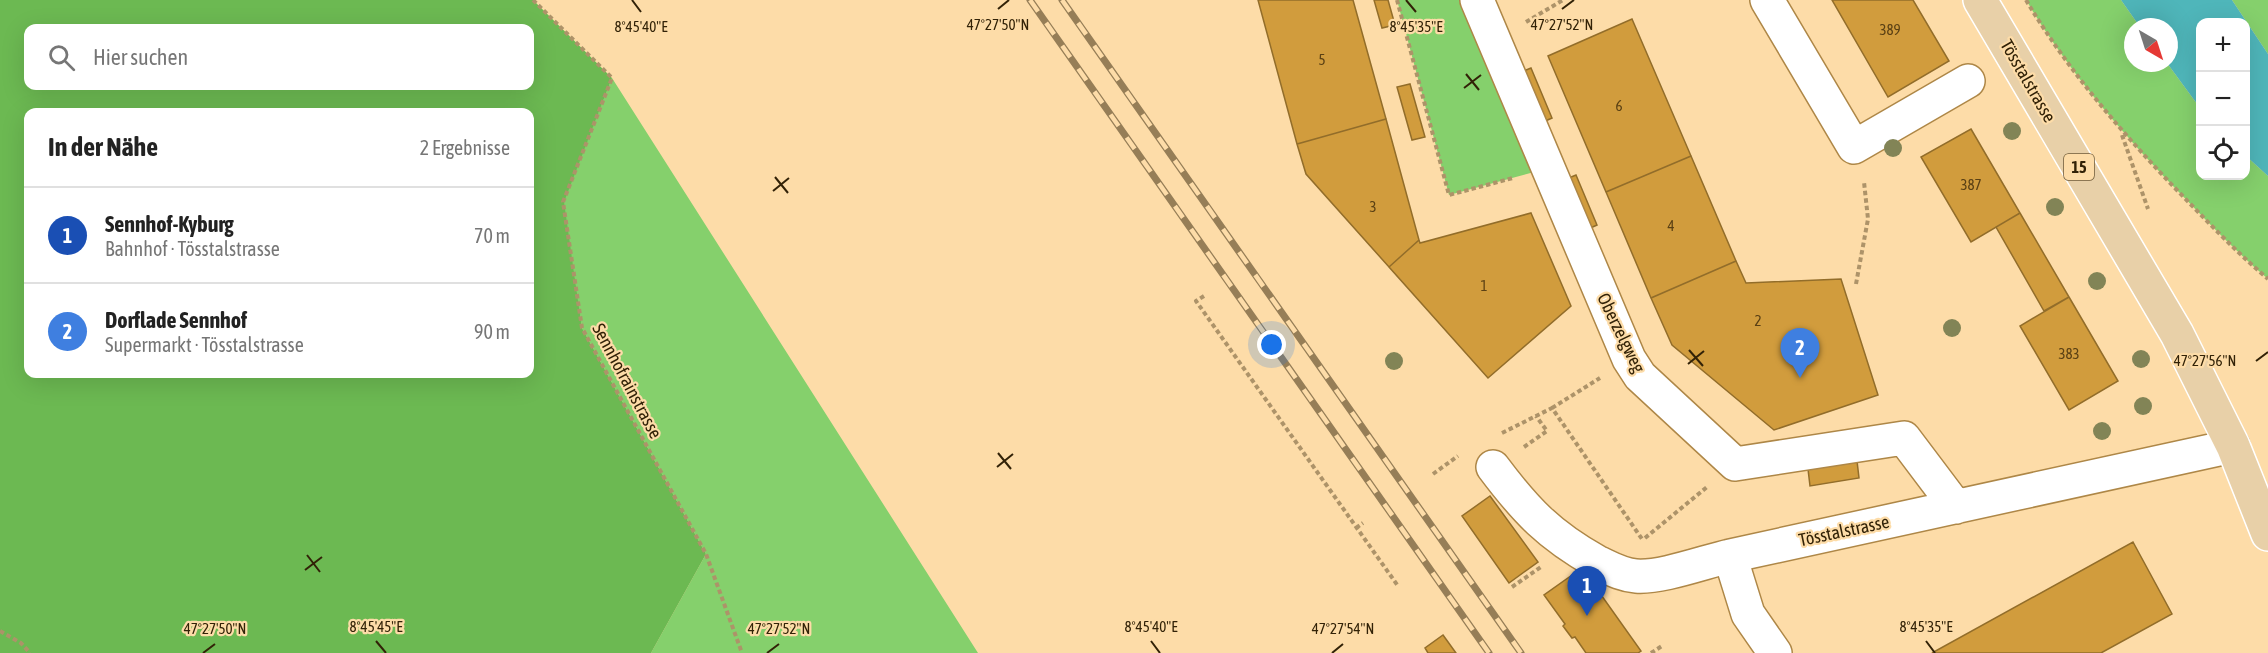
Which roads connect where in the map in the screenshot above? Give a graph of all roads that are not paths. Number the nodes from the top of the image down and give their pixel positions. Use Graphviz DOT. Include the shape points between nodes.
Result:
graph roads {
  1 [pos="1477,0"];
  2 [pos="1767,0"];
  3 [pos="1980,0"];
  4 [pos="1968,81"];
  5 [pos="2233,446"];
  6 [pos="1485,451"];
  7 [pos="1956,507"];
  8 [pos="2268,534"];
  9 [pos="1730,556"];
  10 [pos="1775,653"];
  1 -- 7 [label="street, Oberzelgweg" via="1629,359 1640,376 1735,464 1904,438"];
  2 -- 4 [label="street" via="1854,147"];
  3 -- 5 [label="main road, Tösstalstrasse / 15" via="2177,334"];
  5 -- 7 [label="street, Tösstalstrasse"];
  5 -- 8 [label="main road, Tösstalstrasse / 15"];
  6 -- 9 [label="street, Tösstalstrasse" via="1530,513 1557,537 1615,571 1636,576 1658,574"];
  7 -- 9 [label="street, Tösstalstrasse"];
  9 -- 10 [label="street" via="1748,614"];
}
